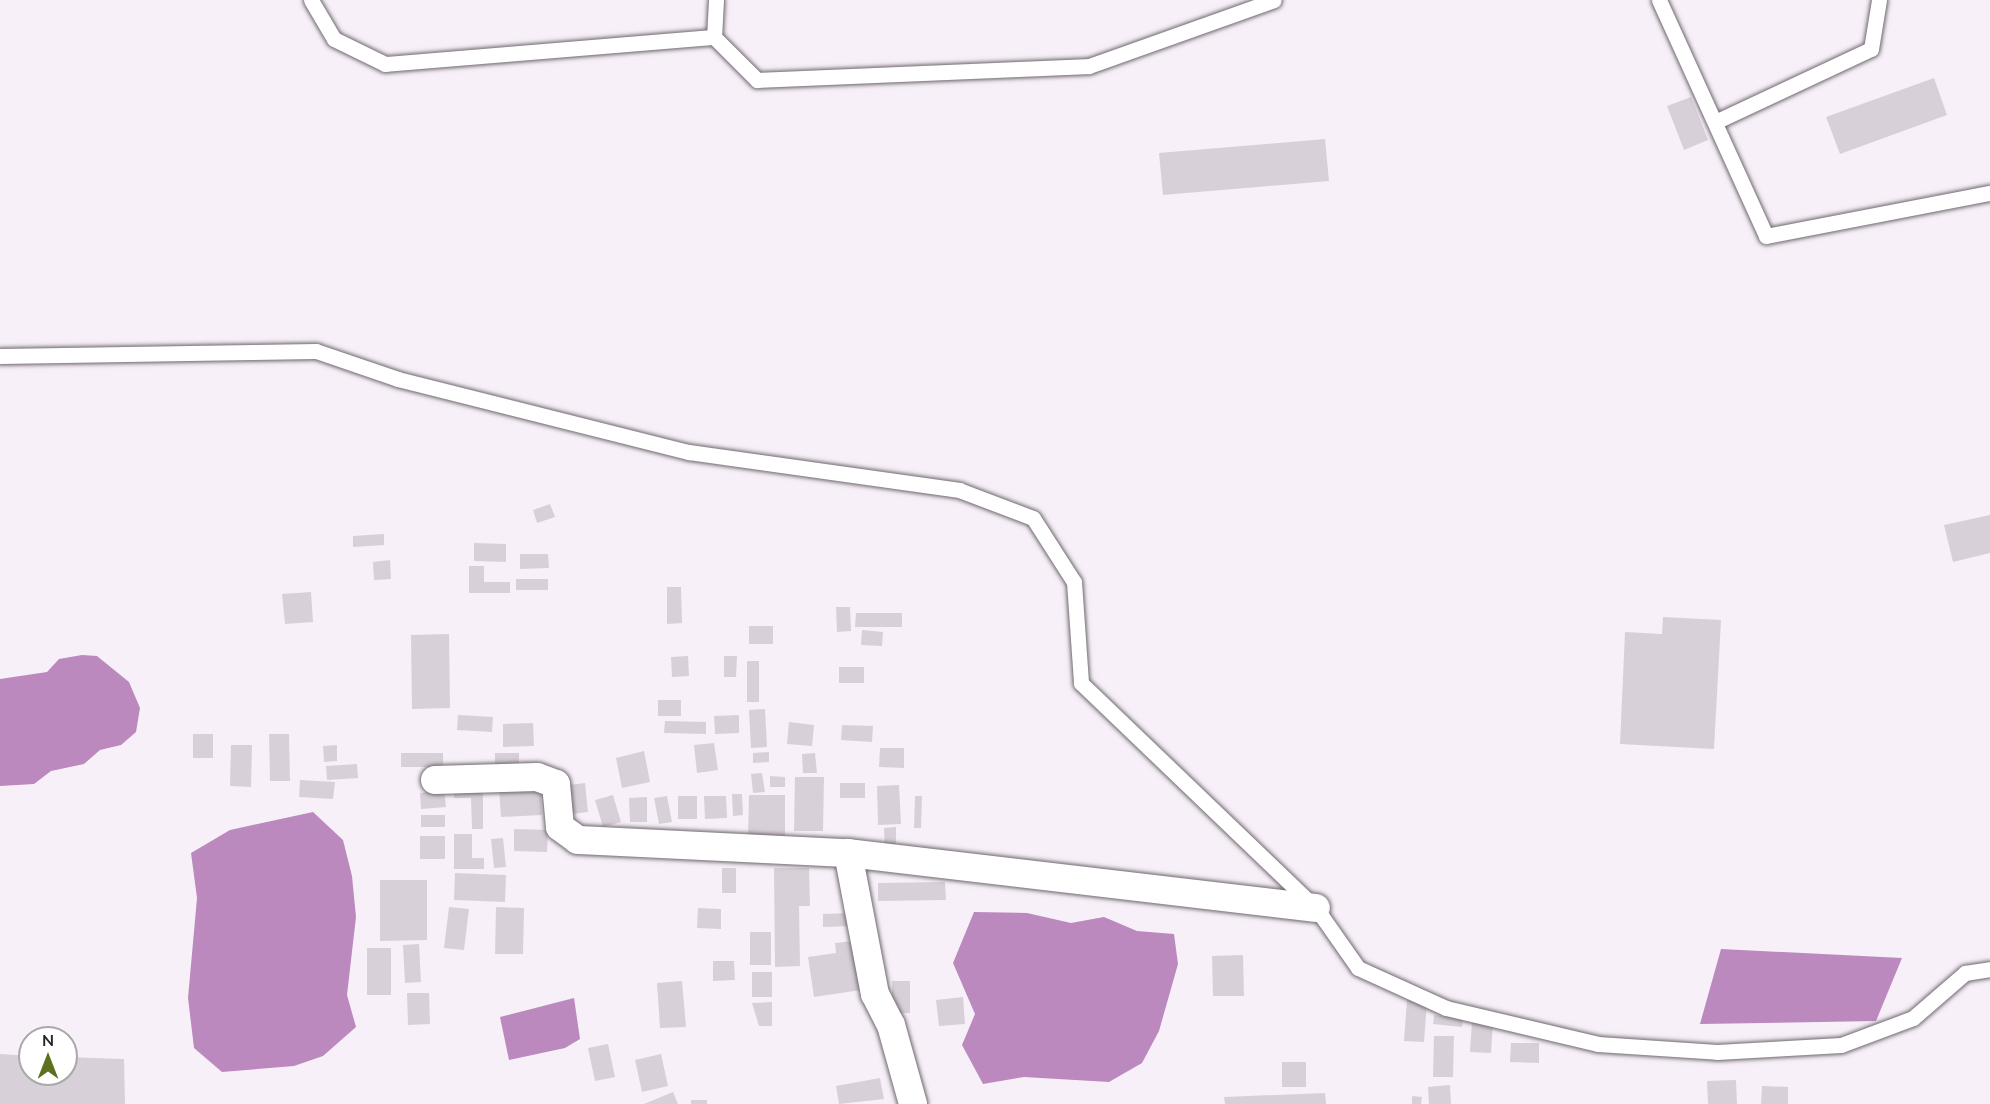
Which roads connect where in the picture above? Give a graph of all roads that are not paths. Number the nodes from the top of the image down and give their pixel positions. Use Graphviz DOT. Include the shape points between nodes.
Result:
graph roads {
  1 [pos="311,0"];
  2 [pos="716,0"];
  3 [pos="1274,0"];
  4 [pos="1659,0"];
  5 [pos="1879,0"];
  6 [pos="714,37"];
  7 [pos="1715,122"];
  8 [pos="1990,193"];
  9 [pos="0,356"];
  10 [pos="435,780"];
  11 [pos="848,854"];
  12 [pos="1316,908"];
  13 [pos="1990,969"];
  14 [pos="912,1104"];
  1 -- 6 [label="lane" via="334,39 385,64"];
  2 -- 6 [label="lane"];
  3 -- 6 [label="lane" via="1089,66 757,80"];
  4 -- 7 [label="lane"];
  5 -- 7 [label="lane" via="1871,50"];
  7 -- 8 [label="lane" via="1766,236"];
  9 -- 12 [label="lane" via="316,351 398,378 689,452 959,490 1033,518 1074,582 1081,683"];
  10 -- 11 [label="street" via="537,777 556,784 560,827 578,840"];
  11 -- 12 [label="street"];
  11 -- 14 [label="street" via="875,994 891,1025"];
  12 -- 13 [label="lane" via="1358,968 1407,995 1598,1044 1717,1052 1840,1045 1913,1018 1965,973"];
}
